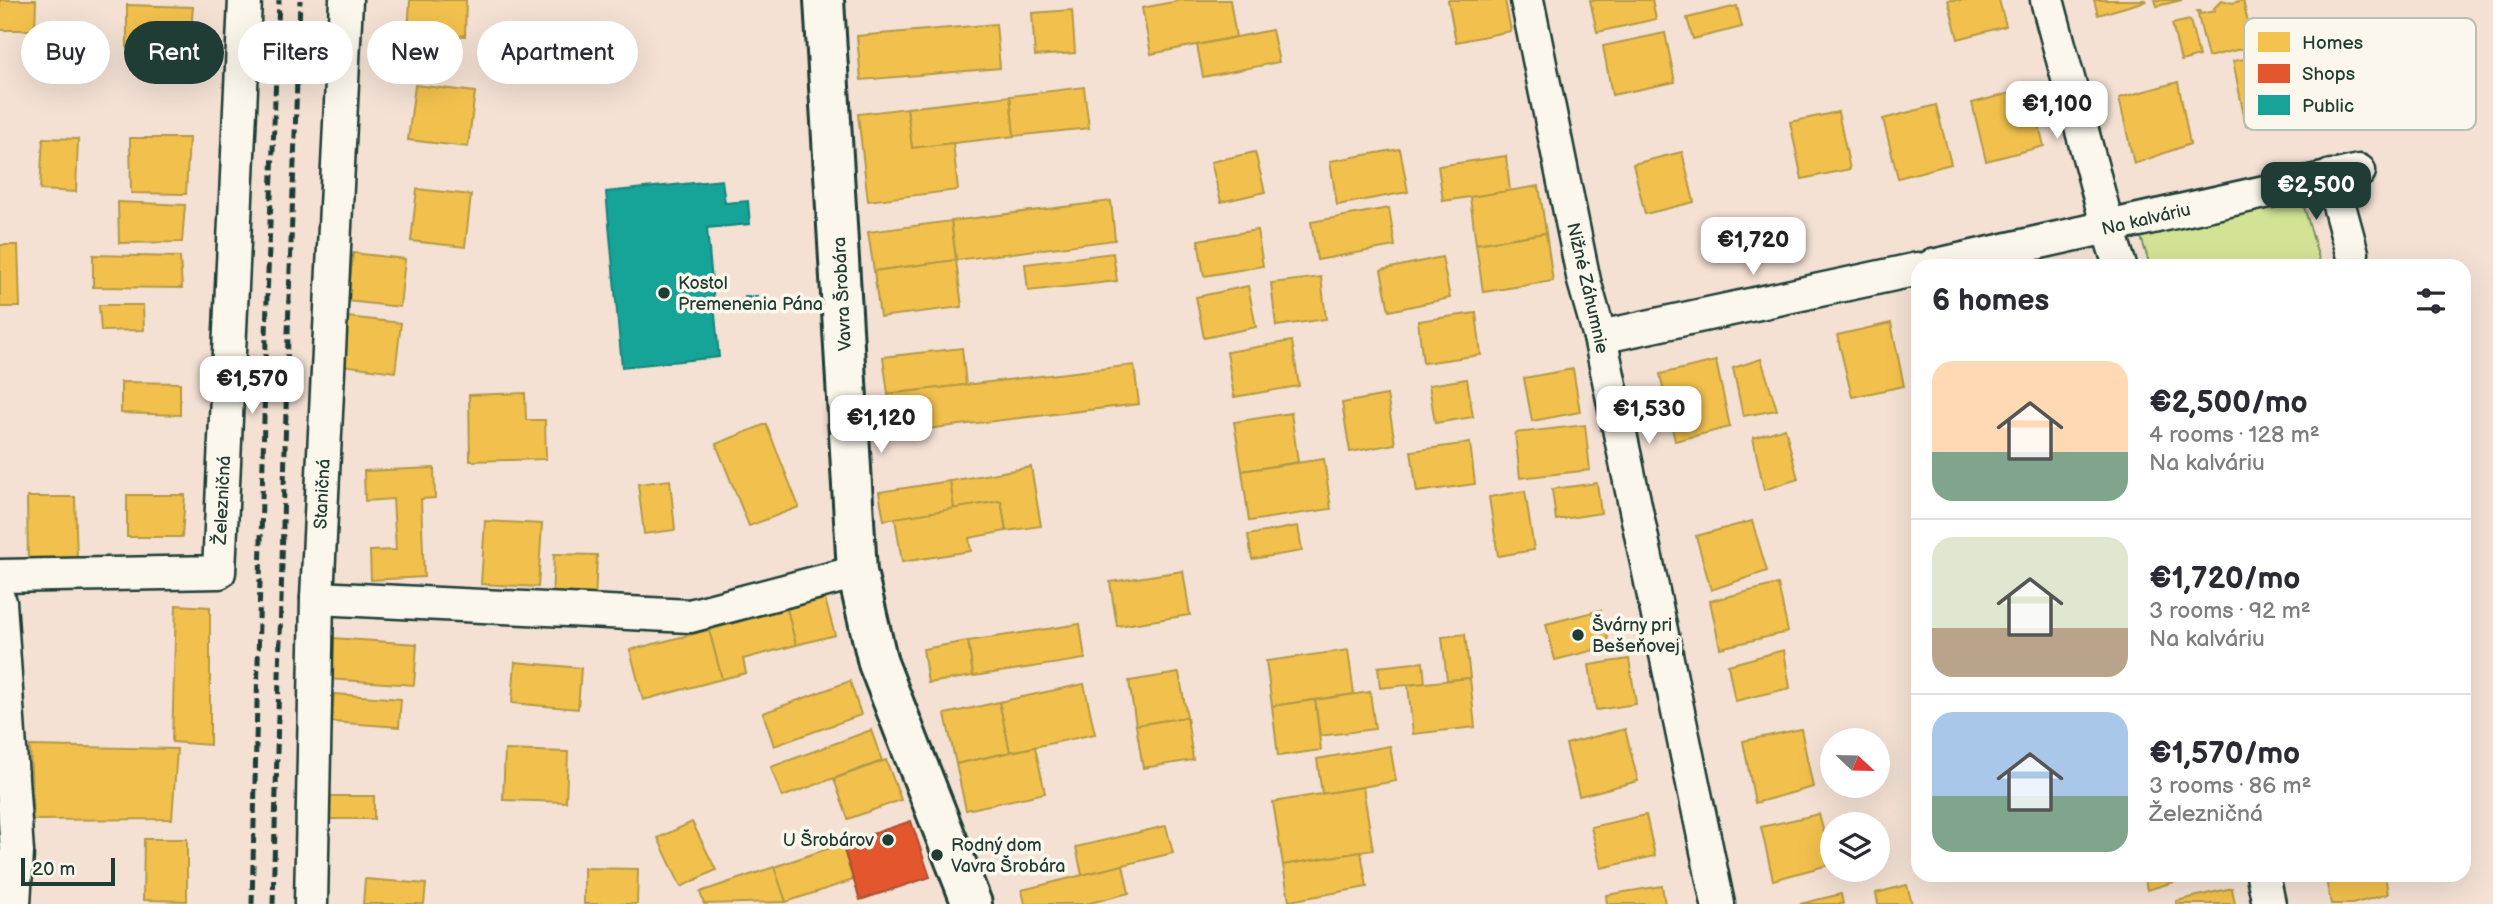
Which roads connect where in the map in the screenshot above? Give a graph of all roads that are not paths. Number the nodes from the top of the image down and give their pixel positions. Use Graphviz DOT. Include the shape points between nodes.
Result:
graph roads {
  1 [pos="245,0"];
  2 [pos="346,0"];
  3 [pos="824,0"];
  4 [pos="1527,0"];
  5 [pos="2048,0"];
  6 [pos="2108,228"];
  7 [pos="2352,253"];
  8 [pos="1964,259"];
  9 [pos="2118,259"];
  10 [pos="1911,270"];
  11 [pos="1600,337"];
  12 [pos="857,572"];
  13 [pos="0,576"];
  14 [pos="317,598"];
  15 [pos="0,601"];
  16 [pos="2264,882"];
  17 [pos="14,904"];
  18 [pos="311,904"];
  19 [pos="972,904"];
  20 [pos="1718,904"];
  21 [pos="2269,904"];
  1 -- 13 [label="street, Železničná" via="219,572"];
  2 -- 14 [label="street, Staničná"];
  3 -- 12 [label="street, Vavra Šrobára"];
  4 -- 11 [label="street, Nižné Záhumnie" via="1584,281"];
  5 -- 6 [label="street"];
  6 -- 7 [label="street, Na kalváriu" via="2345,174"];
  6 -- 8 [label="street, Na kalváriu"];
  6 -- 9 [label="street"];
  10 -- 11 [label="street"];
  11 -- 20 [label="street, Nižné Záhumnie"];
  12 -- 14 [label="street" via="690,616"];
  12 -- 19 [label="street, Vavra Šrobára" via="878,663"];
  14 -- 18 [label="street, Staničná"];
  15 -- 17 [label="street" via="16,852"];
  16 -- 21 [label="street"];
}
